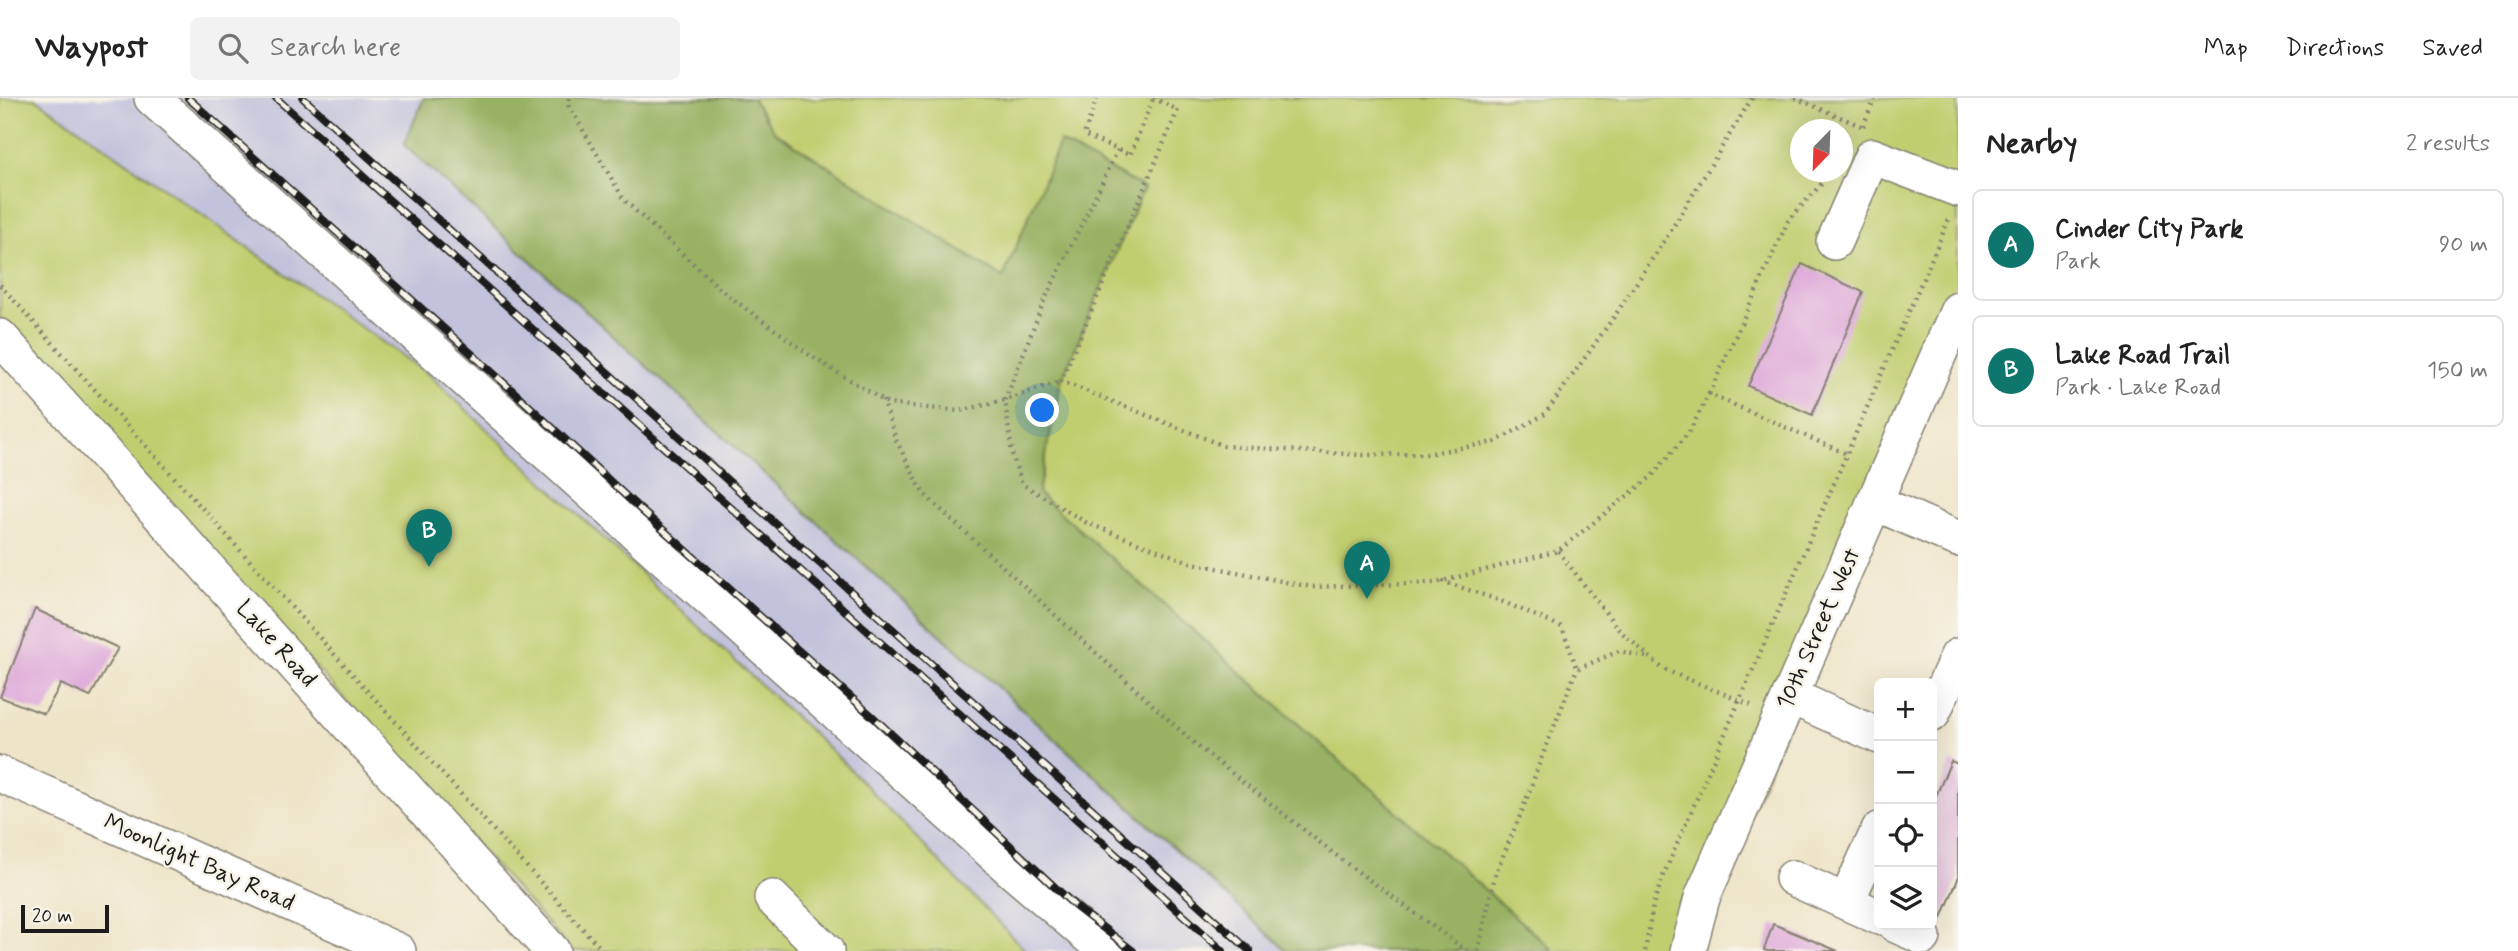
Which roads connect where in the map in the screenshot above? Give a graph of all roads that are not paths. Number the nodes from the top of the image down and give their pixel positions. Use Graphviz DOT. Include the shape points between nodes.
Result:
graph roads {
  1 [pos="152,98"];
  2 [pos="1955,200"];
  3 [pos="1834,242"];
  4 [pos="1958,310"];
  5 [pos="0,337"];
  6 [pos="1874,502"];
  7 [pos="1958,539"];
  8 [pos="1958,656"];
  9 [pos="1937,703"];
  10 [pos="1786,705"];
  11 [pos="1874,734"];
  12 [pos="0,774"];
  13 [pos="1874,841"];
  14 [pos="1793,878"];
  15 [pos="772,898"];
  16 [pos="1846,902"];
  17 [pos="1874,915"];
  18 [pos="398,951"];
  19 [pos="552,951"];
  20 [pos="826,951"];
  21 [pos="1105,951"];
  22 [pos="1688,951"];
  1 -- 21 [label="street"];
  2 -- 3 [label="street" via="1872,156"];
  4 -- 6 [label="street, 10th Street West"];
  5 -- 19 [label="street, Lake Road"];
  6 -- 7 [label="street"];
  6 -- 10 [label="street, 10th Street West"];
  8 -- 9 [label="street"];
  10 -- 11 [label="street"];
  10 -- 22 [label="street, 10th Street West" via="1702,898"];
  12 -- 18 [label="street, Moonlight Bay Road"];
  13 -- 16 [label="street"];
  14 -- 16 [label="street"];
  15 -- 20 [label="street"];
  16 -- 17 [label="street"];
}
